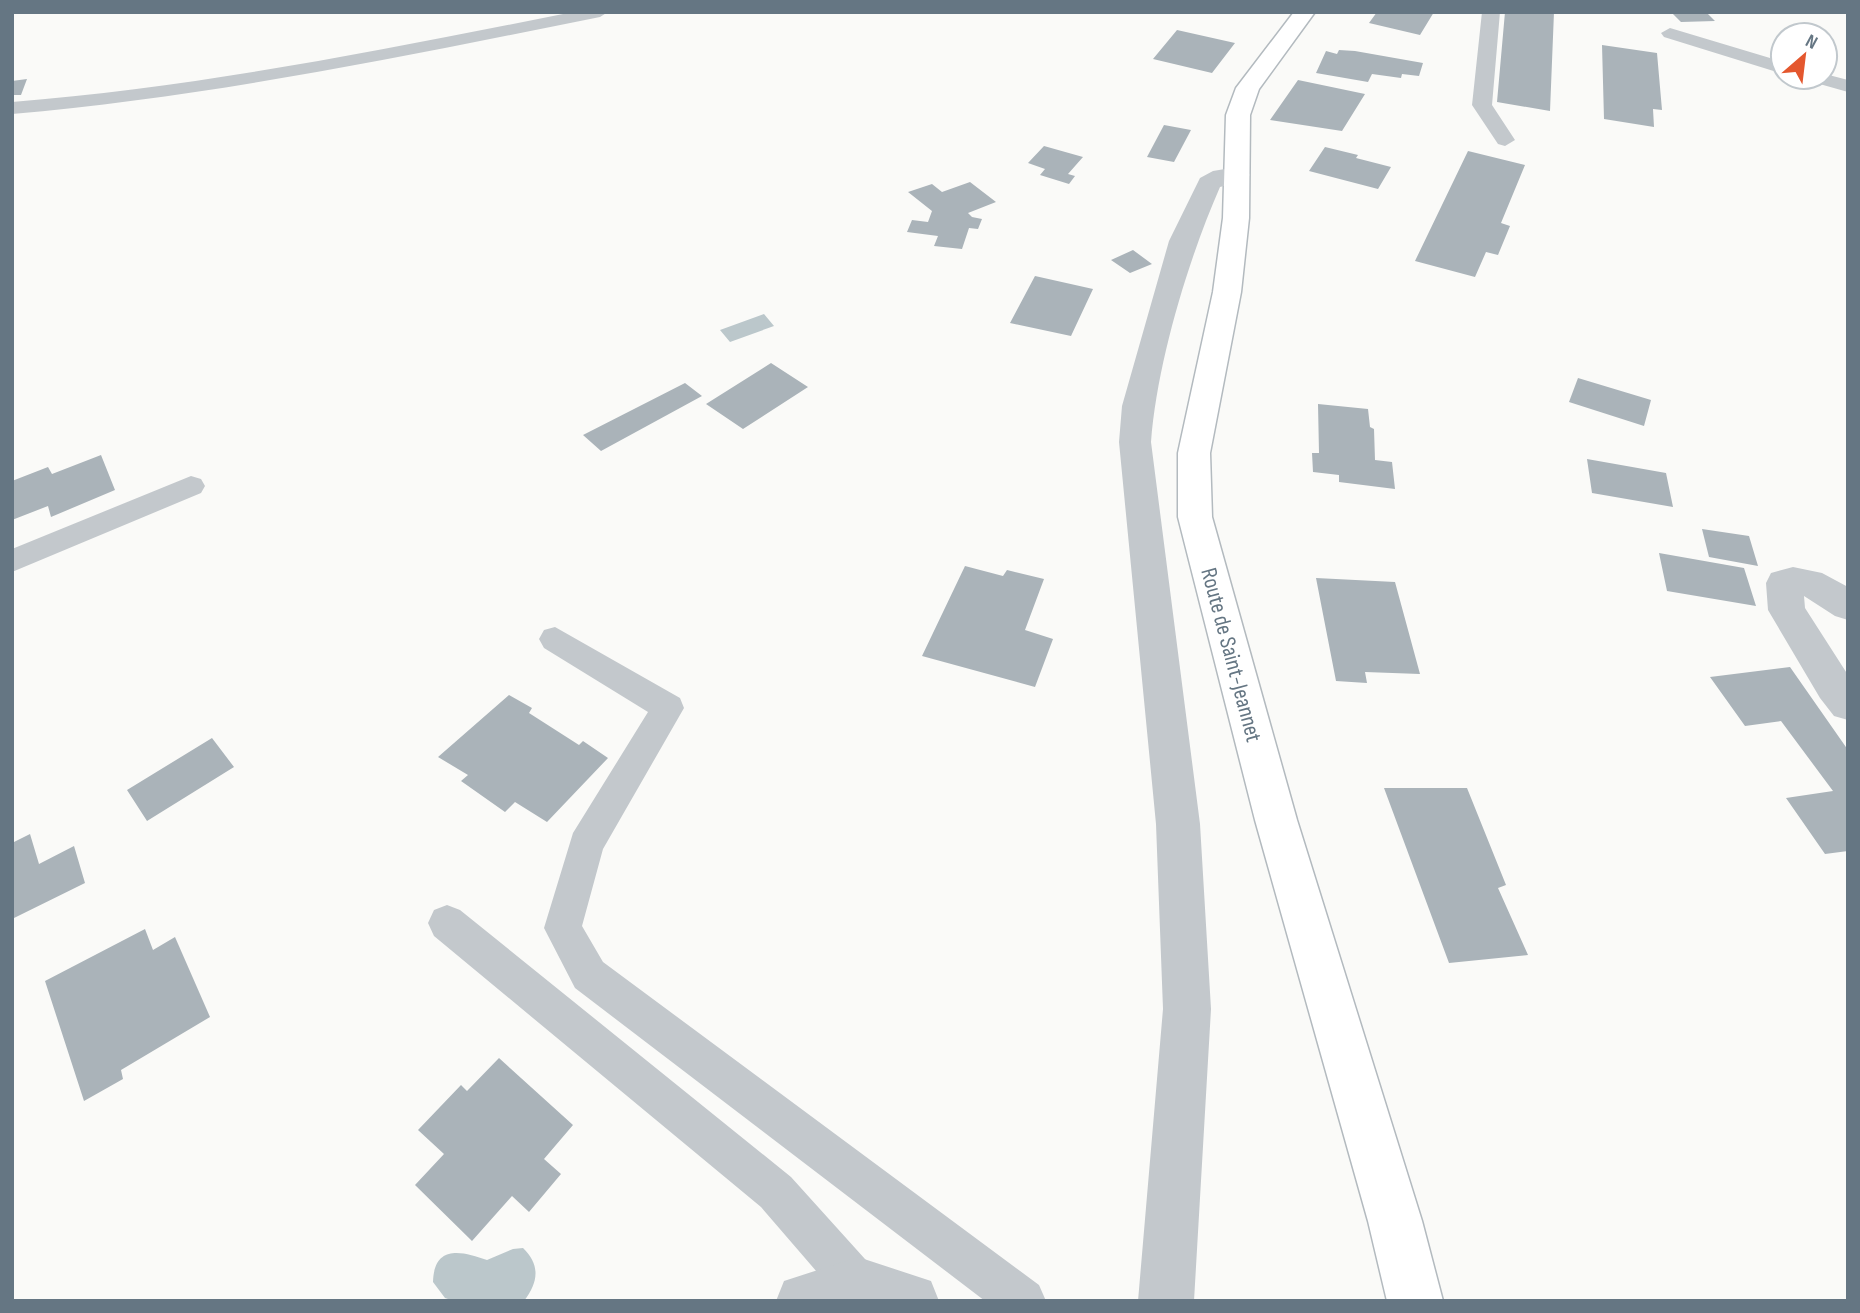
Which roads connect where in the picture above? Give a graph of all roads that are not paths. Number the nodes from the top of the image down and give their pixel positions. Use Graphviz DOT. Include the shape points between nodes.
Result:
graph roads {
  1 [pos="600,12"];
  2 [pos="1305,12"];
  3 [pos="1491,12"];
  4 [pos="1670,33"];
  5 [pos="1769,64"];
  6 [pos="12,108"];
  7 [pos="1506,140"];
  8 [pos="1237,175"];
  9 [pos="191,486"];
  10 [pos="12,561"];
  11 [pos="1848,606"];
  12 [pos="555,639"];
  13 [pos="1848,704"];
  14 [pos="447,923"];
  15 [pos="858,1285"];
  16 [pos="804,1301"];
  17 [pos="911,1301"];
  18 [pos="1023,1301"];
  19 [pos="1166,1301"];
  20 [pos="1415,1301"];
  1 -- 6 [label="lane" via="340,63"];
  2 -- 8 [label="main road, Route de Saint-Jeannet" via="1244,95 1237,125"];
  3 -- 7 [label="lane" via="1482,105"];
  4 -- 5 [label="lane"];
  8 -- 19 [label="street" via="1209,183 1182,241 1138,405 1135,442 1178,824 1187,1009"];
  8 -- 20 [label="main road, Route de Saint-Jeannet" via="1227,292 1194,453 1195,517 1276,820"];
  9 -- 10 [label="lane"];
  11 -- 13 [label="street" via="1812,583 1795,578 1784,583 1787,610"];
  12 -- 18 [label="lane" via="668,708 586,844 563,928 589,975"];
  14 -- 15 [label="lane" via="776,1192"];
  15 -- 16 [label="street"];
  15 -- 17 [label="street"];
}
